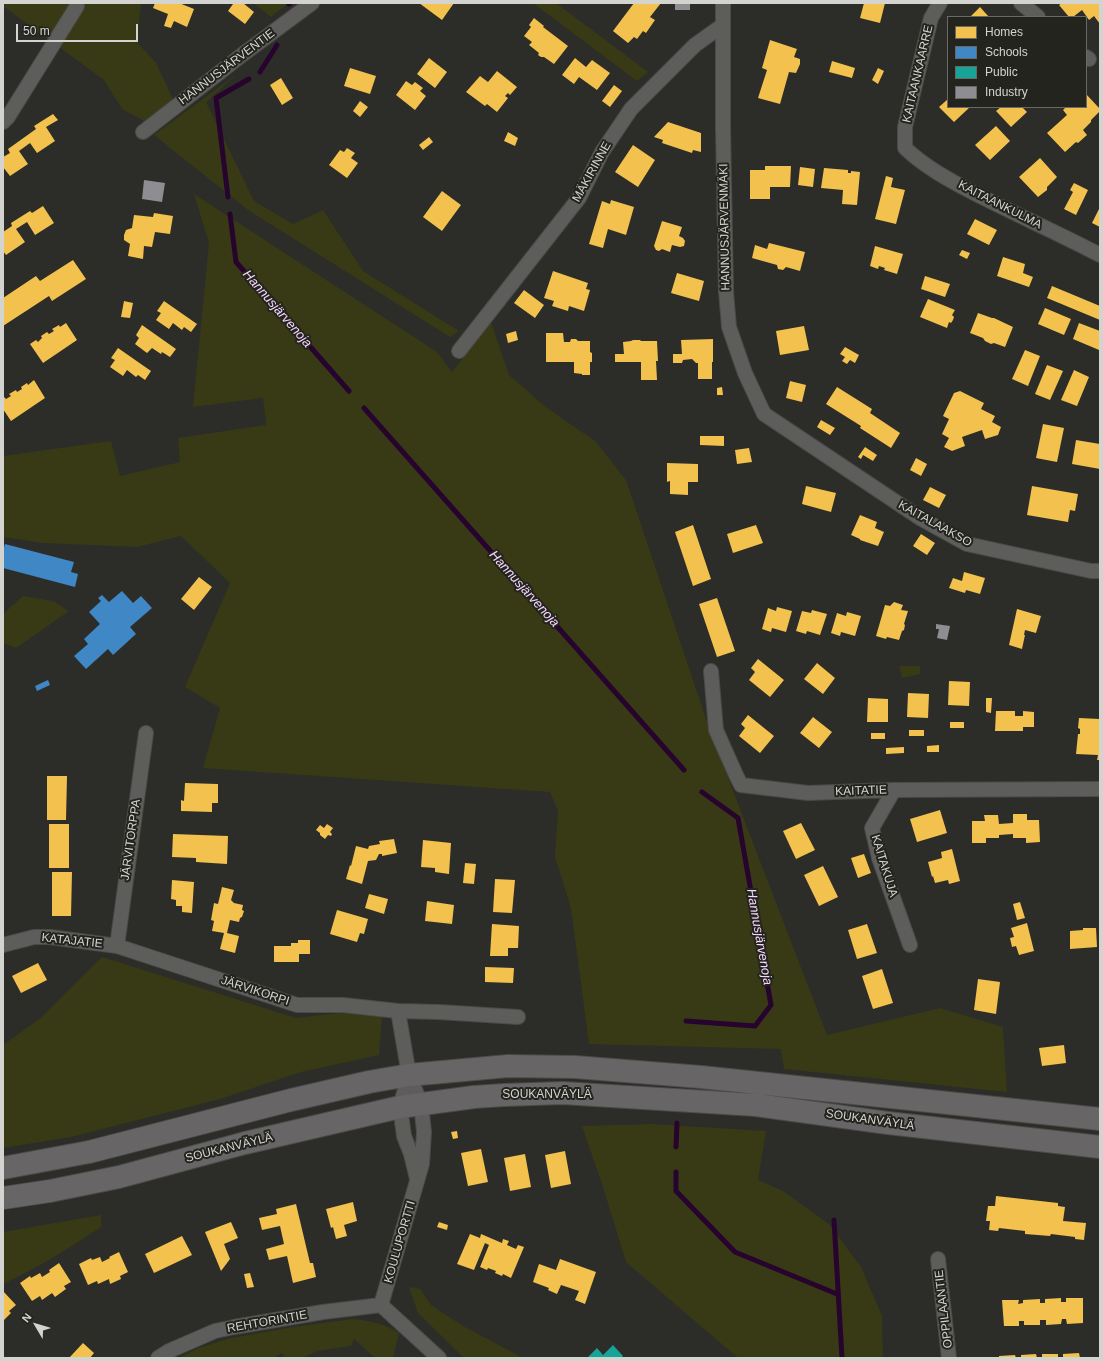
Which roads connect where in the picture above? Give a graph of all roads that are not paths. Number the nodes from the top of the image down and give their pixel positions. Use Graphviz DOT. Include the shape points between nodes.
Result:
graph roads {
  1 [pos="312,3"];
  2 [pos="723,3"];
  3 [pos="940,3"];
  4 [pos="1021,3"];
  5 [pos="77,6"];
  6 [pos="1037,16"];
  7 [pos="723,25"];
  8 [pos="3,122"];
  9 [pos="143,132"];
  10 [pos="905,148"];
  11 [pos="1100,255"];
  12 [pos="459,351"];
  13 [pos="788,431"];
  14 [pos="1100,571"];
  15 [pos="711,671"];
  16 [pos="146,733"];
  17 [pos="1100,789"];
  18 [pos="894,790"];
  19 [pos="3,945"];
  20 [pos="910,945"];
  21 [pos="117,946"];
  22 [pos="398,1011"];
  23 [pos="518,1017"];
  24 [pos="409,1075"];
  25 [pos="421,1104"];
  26 [pos="400,1107"];
  27 [pos="1100,1120"];
  28 [pos="1100,1147"];
  29 [pos="3,1168"];
  30 [pos="417,1179"];
  31 [pos="3,1198"];
  32 [pos="938,1259"];
  33 [pos="381,1305"];
  34 [pos="158,1358"];
  35 [pos="439,1358"];
  36 [pos="949,1358"];
  1 -- 9 [label="street, HANNUSJÄRVENTIE"];
  2 -- 7 [label="street, HANNUSJÄRVENMÄKI"];
  3 -- 10 [label="street, KAITAANKAARRE" via="931,18 905,127"];
  4 -- 6 [label="street"];
  5 -- 8 [label="street"];
  7 -- 12 [label="street, MÄKIRINNE" via="695,45 631,109 602,152 579,198"];
  7 -- 13 [label="street, HANNUSJÄRVENMÄKI" via="726,290 729,327 745,373 764,414"];
  10 -- 11 [label="street, KAITAANKULMA" via="931,169 957,184"];
  13 -- 14 [label="street, KAITALAAKSO" via="920,518 967,544"];
  15 -- 18 [label="street, KAITATIE" via="716,730 741,785 808,793"];
  16 -- 21 [label="street, JÄRVITORPPA"];
  17 -- 18 [label="street, KAITATIE"];
  18 -- 20 [label="street, KAITAKUJA" via="872,828 879,858"];
  19 -- 21 [label="street, KATAJATIE" via="34,937 50,937"];
  21 -- 22 [label="street, JÄRVIKORPI" via="297,1005 343,1005"];
  22 -- 23 [label="street, JÄRVIKORPI"];
  22 -- 24 [label="street"];
  24 -- 25 [label="street, KOULUPORTTI"];
  24 -- 26 [label="street"];
  24 -- 27 [label="main road, SOUKANVÄYLÄ" via="508,1066 575,1067 701,1077"];
  24 -- 29 [label="main road, SOUKANVÄYLÄ" via="291,1100 89,1152"];
  25 -- 26 [label="main road, SOUKANVÄYLÄ"];
  25 -- 28 [label="main road, SOUKANVÄYLÄ" via="504,1095 563,1093 741,1104"];
  25 -- 30 [label="street, KOULUPORTTI" via="424,1132 422,1164"];
  26 -- 30 [label="street" via="404,1136"];
  26 -- 31 [label="main road, SOUKANVÄYLÄ" via="245,1143 119,1177"];
  30 -- 33 [label="street, KOULUPORTTI"];
  32 -- 36 [label="street, OPPILAANTIE"];
  33 -- 34 [label="street, REHTORINTIE" via="221,1330 195,1339"];
  33 -- 35 [label="street"];
}
